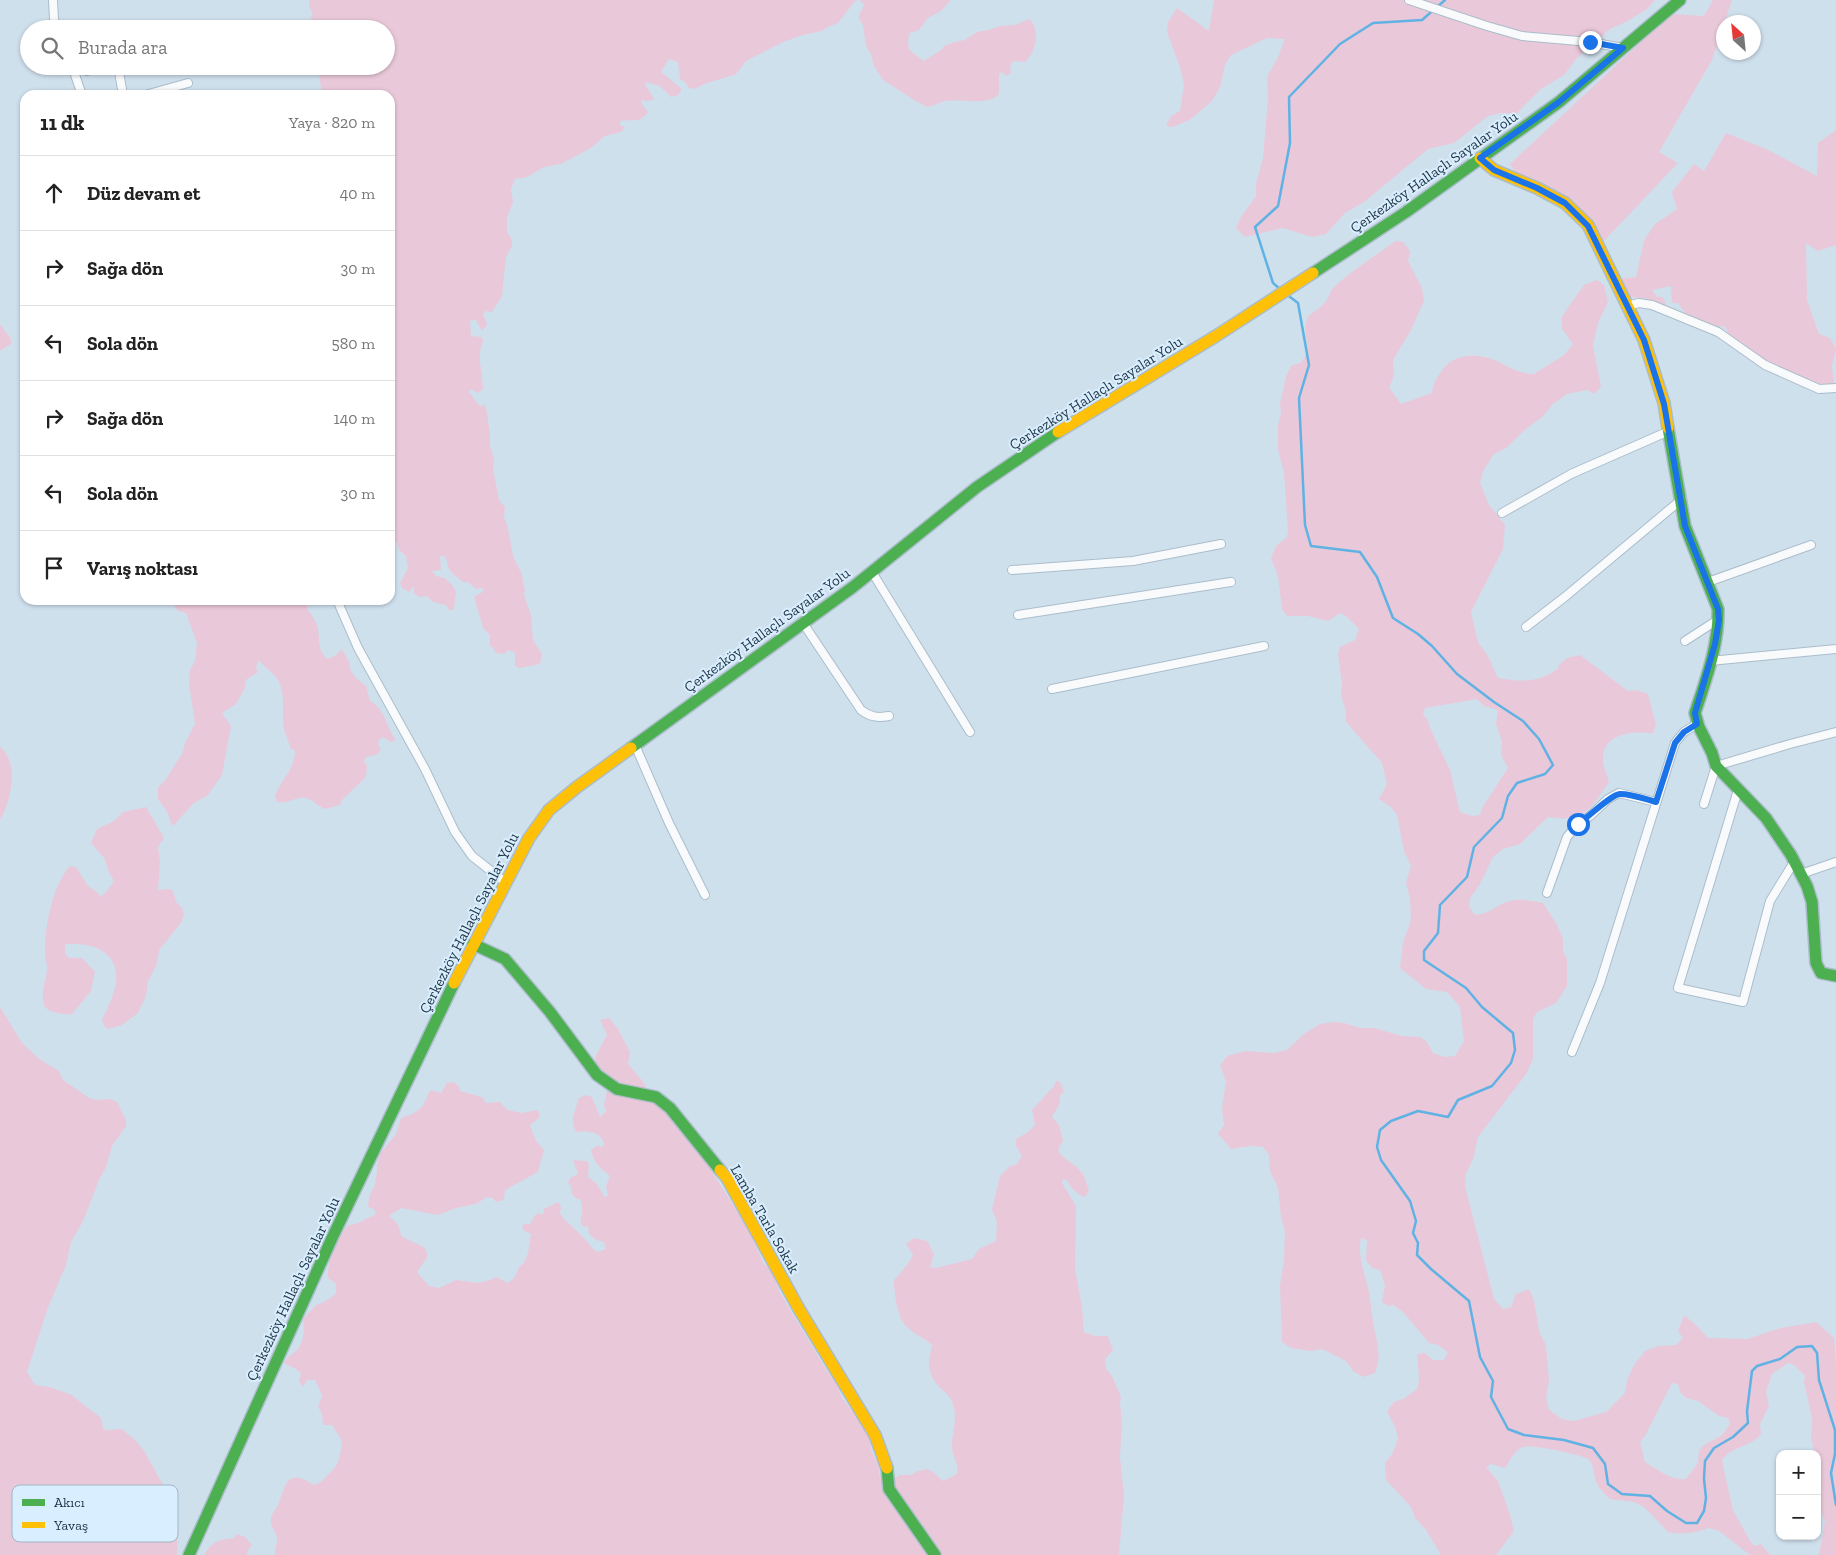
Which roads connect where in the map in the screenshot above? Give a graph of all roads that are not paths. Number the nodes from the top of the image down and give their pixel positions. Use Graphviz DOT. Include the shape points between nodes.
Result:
graph roads {
  1 [pos="53,0"];
  2 [pos="1409,0"];
  3 [pos="1680,0"];
  4 [pos="54,20"];
  5 [pos="1623,48"];
  6 [pos="75,75"];
  7 [pos="120,75"];
  8 [pos="188,83"];
  9 [pos="80,90"];
  10 [pos="123,90"];
  11 [pos="179,90"];
  12 [pos="1480,158"];
  13 [pos="1627,306"];
  14 [pos="1836,388"];
  15 [pos="1669,430"];
  16 [pos="1682,499"];
  17 [pos="1502,513"];
  18 [pos="1221,544"];
  19 [pos="1811,545"];
  20 [pos="1012,570"];
  21 [pos="872,572"];
  22 [pos="1231,582"];
  23 [pos="1708,582"];
  24 [pos="339,605"];
  25 [pos="1018,615"];
  26 [pos="1719,620"];
  27 [pos="803,623"];
  28 [pos="1526,627"];
  29 [pos="1685,641"];
  30 [pos="1264,646"];
  31 [pos="1836,649"];
  32 [pos="1710,662"];
  33 [pos="1052,689"];
  34 [pos="889,716"];
  35 [pos="1697,724"];
  36 [pos="970,732"];
  37 [pos="1836,732"];
  38 [pos="635,745"];
  39 [pos="1716,766"];
  40 [pos="1738,790"];
  41 [pos="1656,802"];
  42 [pos="1704,804"];
  43 [pos="1794,862"];
  44 [pos="1836,862"];
  45 [pos="1801,874"];
  46 [pos="505,882"];
  47 [pos="1547,893"];
  48 [pos="704,895"];
  49 [pos="473,944"];
  50 [pos="1836,976"];
  51 [pos="1572,1052"];
  52 [pos="189,1555"];
  53 [pos="935,1555"];
  1 -- 4 [label="street"];
  2 -- 5 [label="street" via="1522,36"];
  3 -- 5 [label="main road, Çerkezköy Hallaçlı Sayalar Yolu"];
  5 -- 12 [label="main road, Çerkezköy Hallaçlı Sayalar Yolu" via="1559,102"];
  6 -- 9 [label="street"];
  7 -- 10 [label="street"];
  8 -- 11 [label="street"];
  12 -- 13 [label="main road" via="1494,170 1537,188 1571,208 1588,226"];
  12 -- 21 [label="main road, Çerkezköy Hallaçlı Sayalar Yolu" via="1406,212 1269,303 1062,430 977,488"];
  13 -- 14 [label="street" via="1639,303 1652,305 1718,332 1765,366 1819,389"];
  13 -- 15 [label="main road" via="1644,340"];
  15 -- 16 [label="main road"];
  15 -- 17 [label="street" via="1571,474"];
  16 -- 23 [label="main road" via="1685,526"];
  16 -- 28 [label="street"];
  18 -- 20 [label="street" via="1133,561"];
  19 -- 23 [label="street"];
  21 -- 27 [label="main road, Çerkezköy Hallaçlı Sayalar Yolu"];
  21 -- 36 [label="street"];
  22 -- 25 [label="street"];
  23 -- 26 [label="main road"];
  24 -- 46 [label="street" via="358,648 426,769 455,832 472,856"];
  26 -- 29 [label="street"];
  26 -- 32 [label="main road"];
  27 -- 34 [label="street" via="861,710 868,715"];
  27 -- 38 [label="main road, Çerkezköy Hallaçlı Sayalar Yolu"];
  30 -- 33 [label="street"];
  31 -- 32 [label="street"];
  32 -- 35 [label="main road" via="1695,713"];
  35 -- 39 [label="main road"];
  35 -- 41 [label="street" via="1675,743"];
  37 -- 39 [label="street"];
  38 -- 46 [label="main road, Çerkezköy Hallaçlı Sayalar Yolu" via="549,810"];
  38 -- 48 [label="street"];
  39 -- 40 [label="main road"];
  39 -- 42 [label="street"];
  40 -- 43 [label="main road" via="1766,818"];
  40 -- 43 [label="street" via="1678,988 1743,1002 1770,901"];
  41 -- 47 [label="street" via="1619,794 1578,824 1567,837"];
  41 -- 51 [label="street" via="1600,984"];
  43 -- 45 [label="main road"];
  44 -- 45 [label="street"];
  45 -- 50 [label="main road" via="1812,902 1816,963 1821,974"];
  46 -- 49 [label="main road, Çerkezköy Hallaçlı Sayalar Yolu"];
  49 -- 52 [label="main road, Çerkezköy Hallaçlı Sayalar Yolu" via="332,1238"];
  49 -- 53 [label="main road, Lamba Tarla Sokak" via="505,959 597,1075 617,1090 656,1097 670,1108 727,1178 799,1309 875,1435 886,1463 889,1489"];
}
